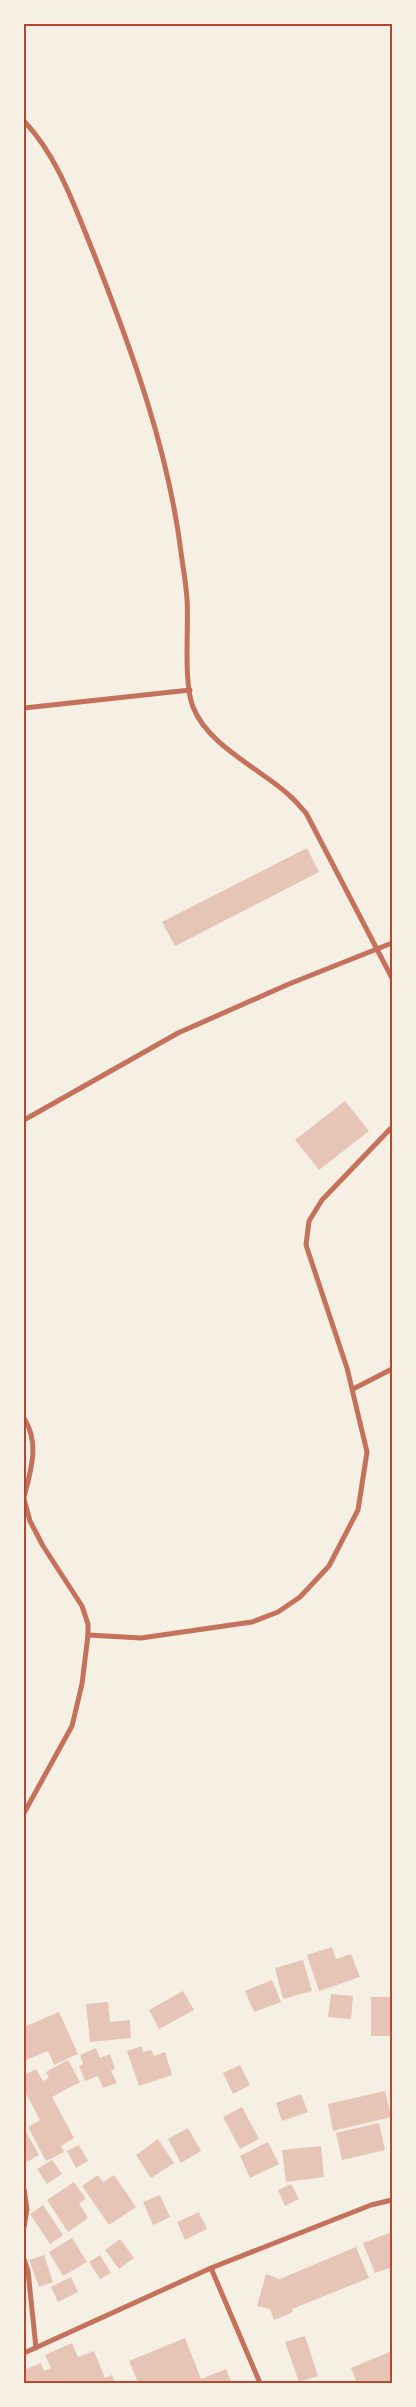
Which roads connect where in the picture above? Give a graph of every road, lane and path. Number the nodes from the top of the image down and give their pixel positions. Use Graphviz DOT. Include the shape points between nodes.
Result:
graph roads {
  1 [pos="24,121"];
  2 [pos="190,690"];
  3 [pos="24,708"];
  4 [pos="392,943"];
  5 [pos="377,951"];
  6 [pos="392,978"];
  7 [pos="24,1120"];
  8 [pos="392,1128"];
  9 [pos="392,1369"];
  10 [pos="352,1389"];
  11 [pos="24,1418"];
  12 [pos="24,1498"];
  13 [pos="88,1635"];
  14 [pos="24,1813"];
  15 [pos="24,2189"];
  16 [pos="392,2200"];
  17 [pos="24,2227"];
  18 [pos="24,2259"];
  19 [pos="211,2268"];
  20 [pos="36,2348"];
  21 [pos="24,2353"];
  22 [pos="260,2383"];
  1 -- 2 [label="street" via="47,151 74,204 131,354 161,445 177,520 187,598"];
  2 -- 3 [label="street"];
  2 -- 5 [label="street" via="194,708 206,728 259,774 289,795 306,813"];
  4 -- 5 [label="street"];
  5 -- 6 [label="street"];
  5 -- 7 [label="street" via="204,1021"];
  8 -- 10 [label="street" via="322,1200 309,1221 306,1246"];
  9 -- 10 [label="street"];
  10 -- 13 [label="street" via="367,1452 358,1510 329,1566 300,1597 278,1612 252,1622 142,1638"];
  11 -- 12 [label="street" via="34,1451"];
  12 -- 13 [label="street" via="30,1521 82,1606"];
  13 -- 14 [label="street" via="82,1684 72,1726"];
  15 -- 17 [label="street" via="27,2209"];
  16 -- 19 [label="street" via="371,2205"];
  18 -- 20 [label="street"];
  19 -- 20 [label="street"];
  19 -- 22 [label="street"];
  20 -- 21 [label="street"];
}
